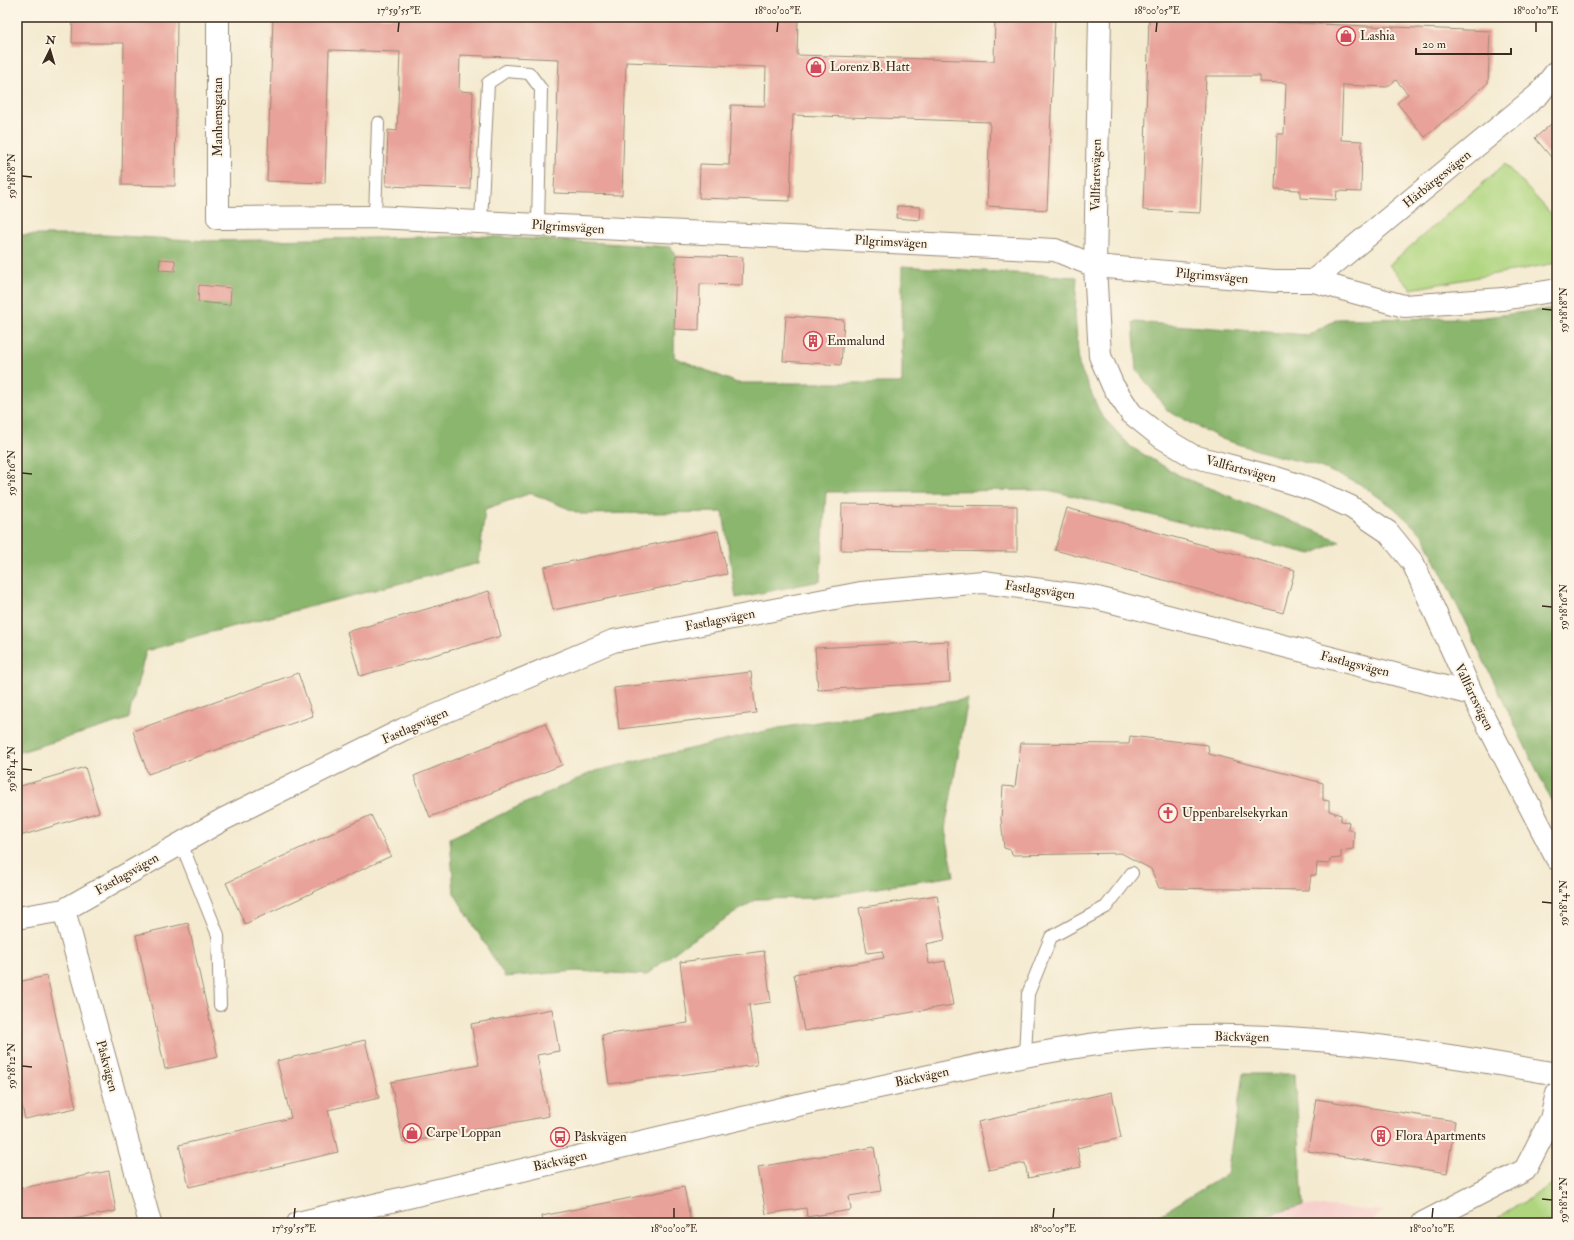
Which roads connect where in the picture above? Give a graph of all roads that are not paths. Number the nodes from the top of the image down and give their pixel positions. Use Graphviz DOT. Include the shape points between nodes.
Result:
graph roads {
  1 [pos="218,17"];
  2 [pos="1100,17"];
  3 [pos="1557,71"];
  4 [pos="378,123"];
  5 [pos="375,217"];
  6 [pos="218,218"];
  7 [pos="481,222"];
  8 [pos="538,225"];
  9 [pos="1095,266"];
  10 [pos="1313,281"];
  11 [pos="1557,290"];
  12 [pos="1472,694"];
  13 [pos="181,843"];
  14 [pos="1557,859"];
  15 [pos="1132,873"];
  16 [pos="64,910"];
  17 [pos="17,918"];
  18 [pos="220,1005"];
  19 [pos="1025,1056"];
  20 [pos="1557,1074"];
  21 [pos="1557,1093"];
  22 [pos="150,1223"];
  23 [pos="298,1223"];
  24 [pos="1423,1223"];
  1 -- 6 [label="street, Manhemsgatan"];
  2 -- 9 [label="street, Vallfartsvägen"];
  3 -- 10 [label="street, Härbärgesvägen" via="1539,94"];
  4 -- 5 [label="lane"];
  5 -- 6 [label="street, Pilgrimsvägen"];
  5 -- 7 [label="street, Pilgrimsvägen"];
  7 -- 8 [label="street, Pilgrimsvägen"];
  7 -- 8 [label="lane" via="488,84 506,71 529,73 541,89"];
  8 -- 9 [label="street, Pilgrimsvägen" via="1055,250"];
  9 -- 10 [label="street, Pilgrimsvägen" via="1275,282"];
  9 -- 12 [label="street, Vallfartsvägen" via="1100,356 1113,386 1131,413 1161,437 1193,456 1314,490 1351,507 1388,532 1413,563"];
  10 -- 11 [label="street, Pilgrimsvägen" via="1404,306 1503,299"];
  12 -- 13 [label="street, Fastlagsvägen" via="1093,597 983,582 862,593 613,641 404,730"];
  12 -- 14 [label="street, Vallfartsvägen"];
  13 -- 16 [label="street, Fastlagsvägen"];
  13 -- 18 [label="lane" via="218,935"];
  15 -- 19 [label="lane" via="1106,907 1051,937 1028,994"];
  16 -- 17 [label="street, Fastlagsvägen"];
  16 -- 22 [label="street, Påskvägen"];
  19 -- 20 [label="street, Bäckvägen" via="1166,1037 1237,1036 1308,1039 1389,1047"];
  19 -- 23 [label="street, Bäckvägen" via="836,1096"];
  21 -- 24 [label="street" via="1551,1119 1525,1170"];
}
